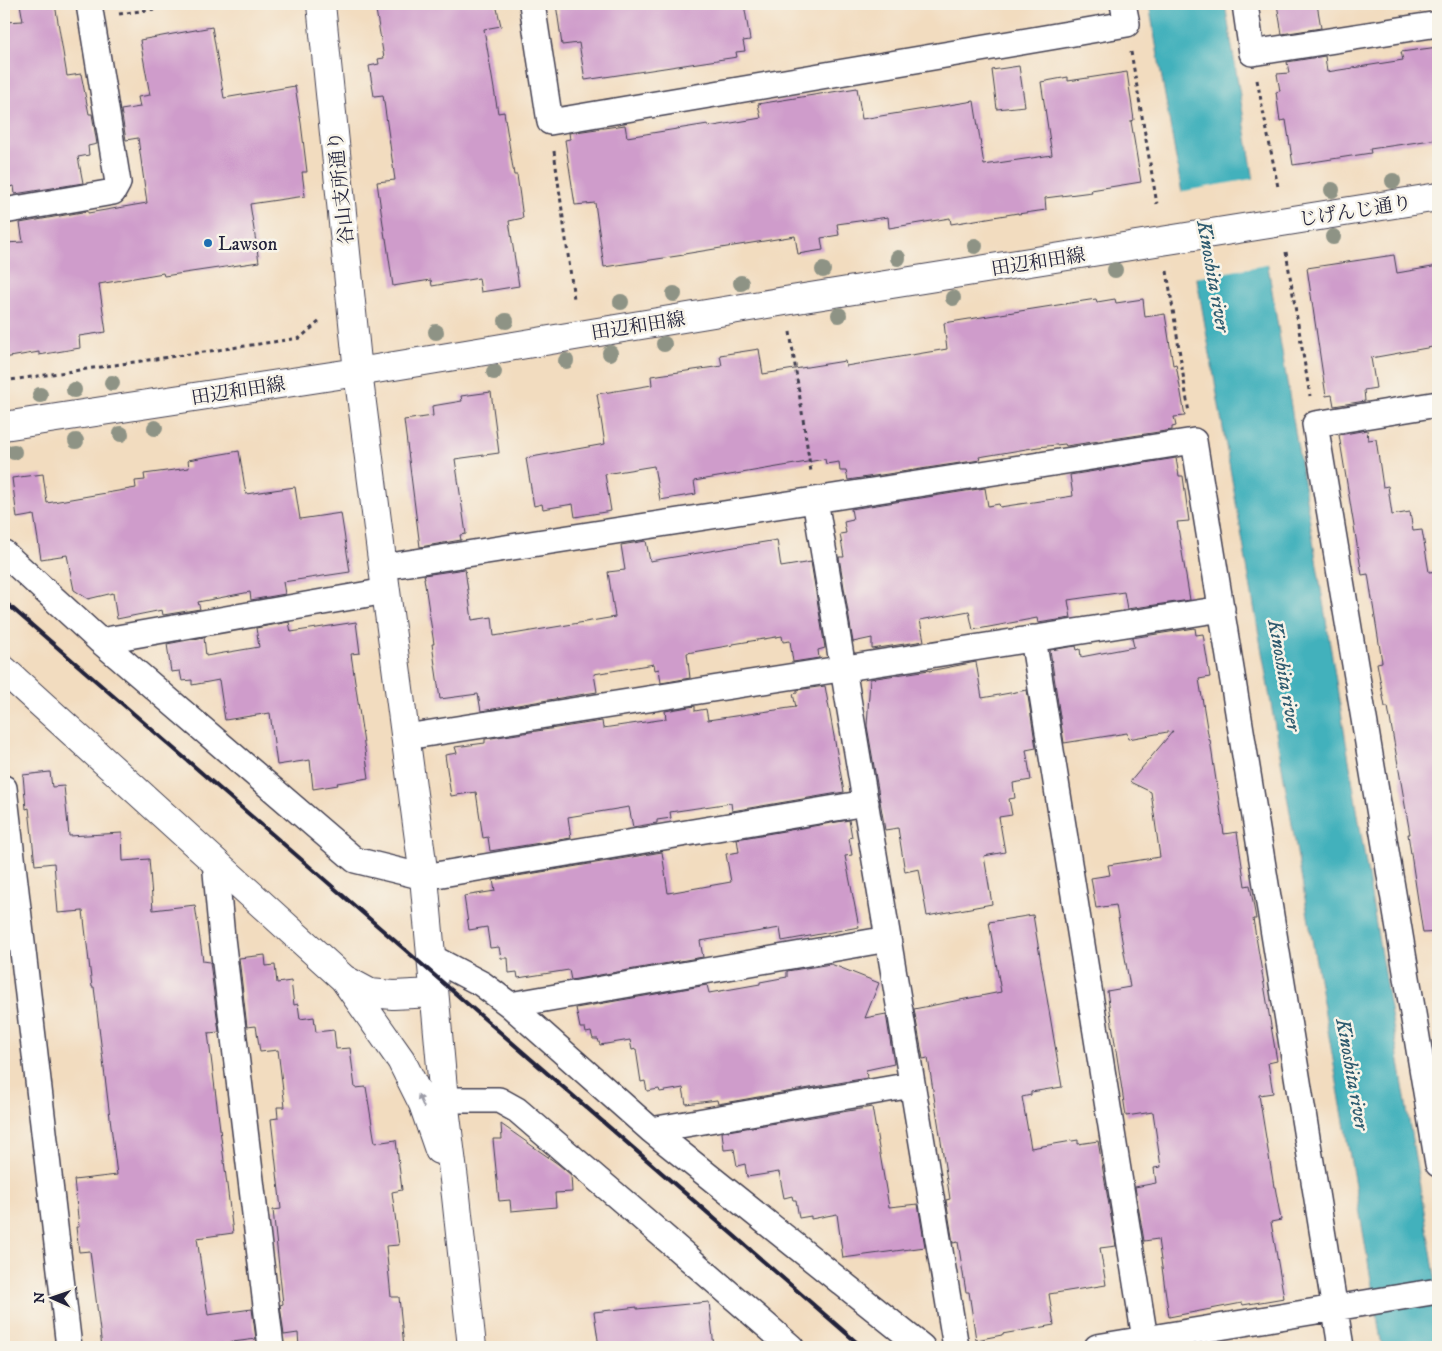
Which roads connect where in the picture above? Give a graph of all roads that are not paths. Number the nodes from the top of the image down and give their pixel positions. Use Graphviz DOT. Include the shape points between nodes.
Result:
graph roads {
  1 [pos="321,4"];
  2 [pos="532,4"];
  3 [pos="1245,4"];
  4 [pos="90,11"];
  5 [pos="1125,14"];
  6 [pos="1438,24"];
  7 [pos="1438,197"];
  8 [pos="4,211"];
  9 [pos="1272,223"];
  10 [pos="358,372"];
  11 [pos="1438,404"];
  12 [pos="4,426"];
  13 [pos="815,500"];
  14 [pos="4,553"];
  15 [pos="384,579"];
  16 [pos="1222,609"];
  17 [pos="1033,638"];
  18 [pos="100,641"];
  19 [pos="843,668"];
  20 [pos="4,670"];
  21 [pos="406,737"];
  22 [pos="4,788"];
  23 [pos="866,803"];
  24 [pos="215,861"];
  25 [pos="424,877"];
  26 [pos="888,939"];
  27 [pos="431,957"];
  28 [pos="344,979"];
  29 [pos="434,993"];
  30 [pos="510,1006"];
  31 [pos="912,1085"];
  32 [pos="444,1100"];
  33 [pos="651,1130"];
  34 [pos="1438,1164"];
  35 [pos="456,1196"];
  36 [pos="1438,1291"];
  37 [pos="1341,1308"];
  38 [pos="1145,1339"];
  39 [pos="69,1347"];
  40 [pos="271,1347"];
  41 [pos="472,1347"];
  42 [pos="791,1347"];
  43 [pos="922,1347"];
  44 [pos="956,1347"];
  45 [pos="1097,1347"];
  46 [pos="1340,1347"];
  1 -- 10 [label="street, 谷山支所通り"];
  2 -- 5 [label="street" via="550,122"];
  3 -- 6 [label="street" via="1252,53"];
  4 -- 8 [label="street" via="118,182 113,192"];
  7 -- 9 [label="street, じげんじ通り"];
  9 -- 10 [label="street, 田辺和田線"];
  10 -- 12 [label="street, 田辺和田線"];
  10 -- 15 [label="street, 谷山支所通り"];
  11 -- 34 [label="street" via="1315,424"];
  13 -- 15 [label="street"];
  13 -- 16 [label="street" via="1194,441"];
  13 -- 19 [label="street"];
  14 -- 18 [label="street"];
  15 -- 18 [label="street"];
  15 -- 21 [label="street, 谷山支所通り"];
  16 -- 17 [label="street"];
  16 -- 37 [label="street"];
  17 -- 19 [label="street"];
  17 -- 38 [label="street"];
  18 -- 25 [label="street" via="355,860"];
  19 -- 21 [label="street"];
  19 -- 23 [label="street"];
  20 -- 24 [label="street"];
  21 -- 25 [label="street, 谷山支所通り"];
  22 -- 39 [label="street"];
  23 -- 25 [label="street"];
  23 -- 26 [label="street"];
  24 -- 28 [label="street"];
  24 -- 40 [label="street"];
  25 -- 27 [label="street, 谷山支所通り"];
  26 -- 30 [label="street"];
  26 -- 31 [label="street"];
  27 -- 29 [label="street, 谷山支所通り"];
  27 -- 30 [label="street" via="482,984"];
  28 -- 29 [label="street" via="370,993"];
  35 -- 28 [label="street, one-way" via="423,1104 401,1060"];
  29 -- 32 [label="street, 谷山支所通り"];
  30 -- 33 [label="street"];
  31 -- 33 [label="street"];
  31 -- 44 [label="street"];
  32 -- 35 [label="street, 谷山支所通り"];
  32 -- 42 [label="street" via="500,1100 517,1110"];
  33 -- 43 [label="street"];
  35 -- 41 [label="street"];
  36 -- 37 [label="street"];
  37 -- 38 [label="street"];
  37 -- 46 [label="street"];
  38 -- 45 [label="street"];
}
